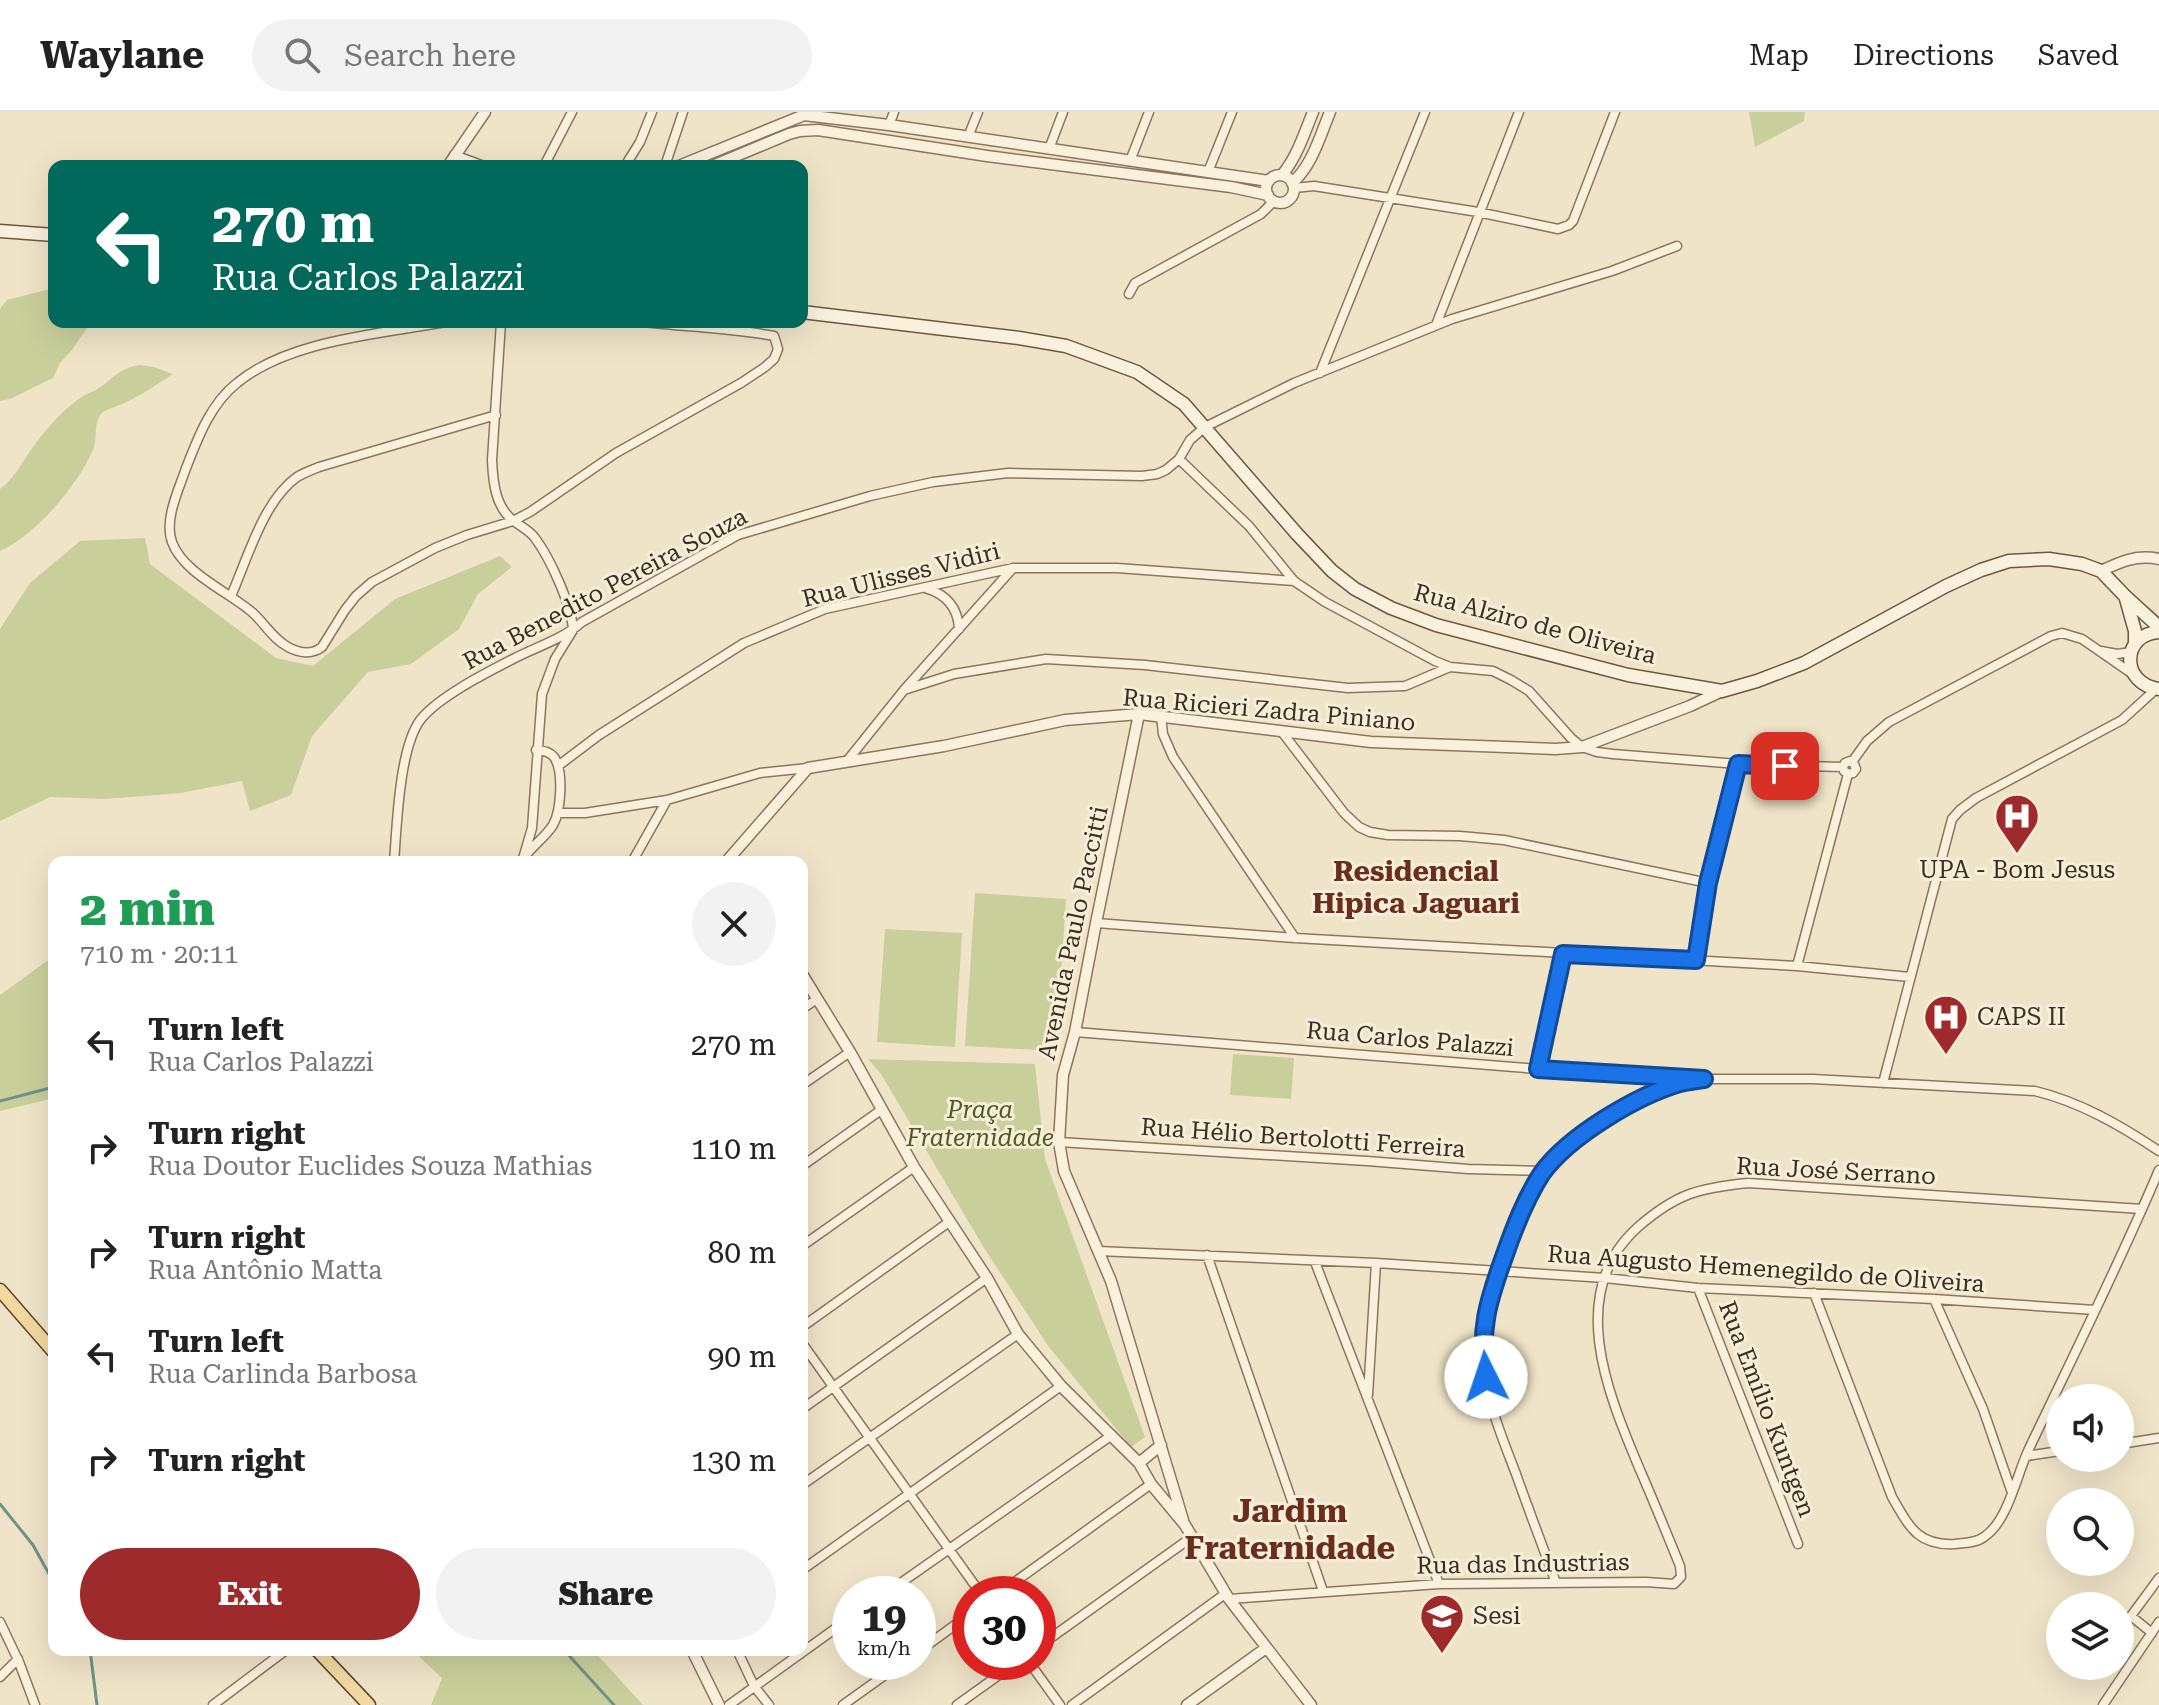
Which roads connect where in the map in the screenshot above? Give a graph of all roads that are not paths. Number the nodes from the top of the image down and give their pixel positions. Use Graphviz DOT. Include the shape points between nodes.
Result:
graph roads {
  1 [pos="485,112"];
  2 [pos="572,112"];
  3 [pos="652,112"];
  4 [pos="683,112"];
  5 [pos="894,112"];
  6 [pos="978,112"];
  7 [pos="1063,112"];
  8 [pos="1149,112"];
  9 [pos="1232,112"];
  10 [pos="1313,112"];
  11 [pos="1330,112"];
  12 [pos="1425,112"];
  13 [pos="1519,112"];
  14 [pos="1615,112"];
  15 [pos="805,114"];
  16 [pos="889,125"];
  17 [pos="800,131"];
  18 [pos="968,137"];
  19 [pos="1049,149"];
  20 [pos="454,155"];
  21 [pos="451,160"];
  22 [pos="468,160"];
  23 [pos="547,160"];
  24 [pos="629,160"];
  25 [pos="667,160"];
  26 [pos="694,160"];
  27 [pos="727,160"];
  28 [pos="1130,161"];
  29 [pos="1208,172"];
  30 [pos="1282,175"];
  31 [pos="1269,181"];
  32 [pos="1293,186"];
  33 [pos="1271,198"];
  34 [pos="1389,198"];
  35 [pos="1478,212"];
  36 [pos="0,231"];
  37 [pos="48,235"];
  38 [pos="1677,246"];
  39 [pos="1129,294"];
  40 [pos="808,313"];
  41 [pos="1436,325"];
  42 [pos="412,328"];
  43 [pos="501,328"];
  44 [pos="718,328"];
  45 [pos="1320,373"];
  46 [pos="496,415"];
  47 [pos="1205,427"];
  48 [pos="1179,459"];
  49 [pos="513,521"];
  50 [pos="2159,559"];
  51 [pos="1013,568"];
  52 [pos="2101,571"];
  53 [pos="1294,581"];
  54 [pos="920,587"];
  55 [pos="231,596"];
  56 [pos="2125,596"];
  57 [pos="2159,629"];
  58 [pos="573,630"];
  59 [pos="959,630"];
  60 [pos="2133,648"];
  61 [pos="2100,651"];
  62 [pos="1450,667"];
  63 [pos="2136,678"];
  64 [pos="2158,689"];
  65 [pos="904,690"];
  66 [pos="1722,691"];
  67 [pos="2137,706"];
  68 [pos="1139,714"];
  69 [pos="1161,716"];
  70 [pos="1282,732"];
  71 [pos="1582,747"];
  72 [pos="536,750"];
  73 [pos="847,761"];
  74 [pos="1738,764"];
  75 [pos="558,766"];
  76 [pos="808,768"];
  77 [pos="1846,770"];
  78 [pos="667,800"];
  79 [pos="558,813"];
  80 [pos="532,828"];
  81 [pos="536,842"];
  82 [pos="395,856"];
  83 [pos="524,856"];
  84 [pos="526,856"];
  85 [pos="635,856"];
  86 [pos="735,856"];
  87 [pos="1708,883"];
  88 [pos="1096,923"];
  89 [pos="1295,938"];
  90 [pos="1563,954"];
  91 [pos="1696,960"];
  92 [pos="1797,966"];
  93 [pos="1910,977"];
  94 [pos="808,984"];
  95 [pos="817,999"];
  96 [pos="808,1005"];
  97 [pos="1075,1032"];
  98 [pos="850,1052"];
  99 [pos="1538,1069"];
  100 [pos="1704,1079"];
  101 [pos="808,1081"];
  102 [pos="1883,1083"];
  103 [pos="881,1110"];
  104 [pos="1059,1142"];
  105 [pos="2159,1151"];
  106 [pos="808,1162"];
  107 [pos="914,1167"];
  108 [pos="2159,1170"];
  109 [pos="1544,1171"];
  110 [pos="2142,1209"];
  111 [pos="949,1222"];
  112 [pos="808,1242"];
  113 [pos="1098,1251"];
  114 [pos="1207,1255"];
  115 [pos="1315,1262"];
  116 [pos="1376,1263"];
  117 [pos="1498,1273"];
  118 [pos="987,1278"];
  119 [pos="1605,1278"];
  120 [pos="1698,1288"];
  121 [pos="0,1290"];
  122 [pos="1814,1293"];
  123 [pos="1934,1299"];
  124 [pos="2095,1310"];
  125 [pos="808,1323"];
  126 [pos="1018,1334"];
  127 [pos="48,1345"];
  128 [pos="808,1352"];
  129 [pos="1061,1386"];
  130 [pos="833,1387"];
  131 [pos="1368,1400"];
  132 [pos="808,1405"];
  133 [pos="1112,1435"];
  134 [pos="870,1438"];
  135 [pos="2159,1438"];
  136 [pos="2134,1442"];
  137 [pos="1161,1445"];
  138 [pos="2046,1453"];
  139 [pos="2026,1456"];
  140 [pos="1139,1463"];
  141 [pos="808,1481"];
  142 [pos="1151,1484"];
  143 [pos="2012,1491"];
  144 [pos="909,1493"];
  145 [pos="1185,1525"];
  146 [pos="1192,1537"];
  147 [pos="1798,1544"];
  148 [pos="950,1548"];
  149 [pos="808,1566"];
  150 [pos="910,1576"];
  151 [pos="969,1576"];
  152 [pos="1023,1576"];
  153 [pos="2159,1578"];
  154 [pos="1556,1583"];
  155 [pos="1439,1584"];
  156 [pos="1674,1584"];
  157 [pos="1323,1591"];
  158 [pos="1227,1596"];
  159 [pos="0,1622"];
  160 [pos="2159,1622"];
  161 [pos="832,1631"];
  162 [pos="2152,1633"];
  163 [pos="1056,1634"];
  164 [pos="808,1648"];
  165 [pos="1266,1648"];
  166 [pos="278,1656"];
  167 [pos="323,1656"];
  168 [pos="695,1656"];
  169 [pos="740,1656"];
  170 [pos="796,1656"];
  171 [pos="18,1659"];
  172 [pos="0,1677"];
  173 [pos="878,1680"];
  174 [pos="992,1680"];
  175 [pos="1042,1680"];
  176 [pos="754,1686"];
  177 [pos="35,1705"];
  178 [pos="213,1705"];
  179 [pos="369,1705"];
  180 [pos="719,1705"];
  181 [pos="729,1705"];
  182 [pos="769,1705"];
  183 [pos="843,1705"];
  184 [pos="957,1705"];
  185 [pos="1060,1705"];
  186 [pos="1072,1705"];
  187 [pos="1187,1705"];
  188 [pos="1311,1705"];
  189 [pos="2103,1705"];
  1 -- 20 [label="street"];
  2 -- 23 [label="street"];
  3 -- 24 [label="street"];
  4 -- 25 [label="street"];
  5 -- 16 [label="street"];
  6 -- 18 [label="street"];
  7 -- 19 [label="street"];
  8 -- 28 [label="street"];
  9 -- 29 [label="street"];
  10 -- 30 [label="street"];
  11 -- 32 [label="street" via="1307,167"];
  12 -- 34 [label="street"];
  13 -- 35 [label="street"];
  14 -- 35 [label="street" via="1571,224 1558,229"];
  15 -- 16 [label="street"];
  15 -- 17 [label="street"];
  15 -- 26 [label="street"];
  16 -- 18 [label="street"];
  17 -- 27 [label="street"];
  17 -- 33 [label="street" via="1231,187"];
  18 -- 19 [label="street"];
  19 -- 28 [label="street"];
  20 -- 21 [label="street"];
  20 -- 22 [label="street"];
  28 -- 29 [label="street"];
  29 -- 31 [label="street"];
  30 -- 31 [label="street"];
  30 -- 32 [label="street"];
  31 -- 33 [label="street" via="1266,190"];
  32 -- 33 [label="street" via="1288,200 1279,203"];
  32 -- 34 [label="street"];
  33 -- 39 [label="street" via="1261,214 1135,283"];
  34 -- 35 [label="street"];
  34 -- 45 [label="street"];
  35 -- 41 [label="street"];
  36 -- 37 [label="main road"];
  38 -- 41 [label="street, Rua Benedito Pereira Souza"];
  40 -- 47 [label="main road, Rua Alziro de Oliveira" via="1066,346 1137,372 1184,404"];
  41 -- 45 [label="street, Rua Benedito Pereira Souza"];
  42 -- 55 [label="street" via="308,347 236,383 215,407 198,438 170,519 170,539 188,566"];
  43 -- 46 [label="street"];
  44 -- 49 [label="street" via="774,336 774,359"];
  45 -- 47 [label="street, Rua Benedito Pereira Souza"];
  46 -- 49 [label="street" via="493,481 497,498"];
  46 -- 55 [label="street" via="297,477 265,518"];
  47 -- 48 [label="street, Rua Benedito Pereira Souza"];
  47 -- 66 [label="main road, Rua Alziro de Oliveira" via="1332,571 1391,608 1617,673"];
  48 -- 53 [label="street" via="1249,526"];
  48 -- 58 [label="street, Rua Benedito Pereira Souza" via="1166,470 1142,476 1008,473 933,482 855,500 738,535"];
  49 -- 55 [label="street" via="435,548 372,582 317,652 289,648"];
  49 -- 58 [label="street" via="540,546 569,605"];
  50 -- 52 [label="street" via="2130,559"];
  51 -- 53 [label="street, Rua Ulisses Vidiri" via="1117,568"];
  51 -- 54 [label="street, Rua Ulisses Vidiri"];
  51 -- 59 [label="street"];
  52 -- 56 [label="main road"];
  52 -- 66 [label="main road, Rua Alziro de Oliveira" via="2049,559 2009,561 1946,586 1804,663"];
  53 -- 62 [label="street"];
  54 -- 59 [label="street" via="954,606"];
  54 -- 75 [label="street, Rua Ulisses Vidiri" via="825,609 744,643"];
  56 -- 57 [label="main road"];
  56 -- 60 [label="main road" via="2135,631"];
  57 -- 60 [label="main road"];
  58 -- 72 [label="street" via="542,694"];
  58 -- 82 [label="street, Rua Benedito Pereira Souza" via="473,681 420,720 404,767"];
  59 -- 65 [label="street"];
  60 -- 61 [label="street" via="2117,654"];
  60 -- 63 [label="main road" via="2130,664"];
  61 -- 63 [label="street"];
  61 -- 77 [label="street" via="2072,635 2051,636 1889,722"];
  62 -- 65 [label="street" via="1405,686 1348,688 1046,659 954,674"];
  62 -- 71 [label="street" via="1493,671 1511,680 1529,691"];
  63 -- 64 [label="main road"];
  63 -- 67 [label="street"];
  64 -- 67 [label="street"];
  65 -- 73 [label="street"];
  66 -- 71 [label="street, Rua Ricieri Zadra Piniano"];
  67 -- 93 [label="street" via="2122,720 1968,803 1952,819"];
  68 -- 69 [label="street, Rua Ricieri Zadra Piniano"];
  68 -- 73 [label="street, Rua Ricieri Zadra Piniano" via="1065,720"];
  68 -- 88 [label="street, Avenida Paulo Paccitti"];
  69 -- 70 [label="street, Rua Ricieri Zadra Piniano"];
  69 -- 89 [label="street" via="1173,757"];
  70 -- 71 [label="street, Rua Ricieri Zadra Piniano" via="1371,742"];
  70 -- 87 [label="street" via="1344,813 1370,832 1504,840"];
  71 -- 74 [label="street"];
  72 -- 75 [label="street" via="549,753"];
  72 -- 80 [label="street"];
  73 -- 76 [label="street, Rua Ricieri Zadra Piniano"];
  74 -- 77 [label="street"];
  74 -- 87 [label="street"];
  75 -- 79 [label="street"];
  76 -- 78 [label="street, Rua Ricieri Zadra Piniano" via="760,773"];
  76 -- 86 [label="street"];
  77 -- 92 [label="street"];
  78 -- 79 [label="street, Rua Ricieri Zadra Piniano"];
  78 -- 85 [label="street"];
  79 -- 81 [label="street"];
  80 -- 81 [label="street"];
  80 -- 83 [label="street"];
  81 -- 84 [label="street"];
  87 -- 91 [label="street"];
  88 -- 89 [label="street"];
  88 -- 97 [label="street, Avenida Paulo Paccitti"];
  89 -- 90 [label="street"];
  90 -- 91 [label="street"];
  90 -- 99 [label="street"];
  91 -- 92 [label="street"];
  92 -- 93 [label="street"];
  93 -- 102 [label="street"];
  94 -- 95 [label="street"];
  95 -- 96 [label="street"];
  95 -- 98 [label="street"];
  97 -- 99 [label="street, Rua Carlos Palazzi"];
  97 -- 104 [label="street, Avenida Paulo Paccitti" via="1063,1075"];
  98 -- 101 [label="street"];
  98 -- 103 [label="street"];
  99 -- 100 [label="street, Rua Carlos Palazzi"];
  100 -- 102 [label="street, Rua Carlos Palazzi"];
  100 -- 109 [label="street" via="1631,1104 1595,1125"];
  102 -- 105 [label="street, Rua Carlos Palazzi" via="2035,1091 2060,1097"];
  103 -- 106 [label="street"];
  103 -- 107 [label="street"];
  104 -- 109 [label="street, Rua Hélio Bertolotti Ferreira"];
  104 -- 113 [label="street, Avenida Paulo Paccitti" via="1064,1171"];
  107 -- 111 [label="street"];
  107 -- 112 [label="street"];
  108 -- 110 [label="street"];
  109 -- 117 [label="street"];
  110 -- 119 [label="street, Rua José Serrano" via="1748,1183 1708,1187 1657,1210 1615,1253"];
  110 -- 124 [label="street"];
  111 -- 118 [label="street"];
  111 -- 125 [label="street"];
  113 -- 114 [label="street, Rua Augusto Hemenegildo de Oliveira"];
  113 -- 137 [label="street, Avenida Paulo Paccitti"];
  114 -- 115 [label="street, Rua Augusto Hemenegildo de Oliveira"];
  114 -- 157 [label="street"];
  115 -- 116 [label="street, Rua Augusto Hemenegildo de Oliveira"];
  115 -- 131 [label="street"];
  116 -- 117 [label="street, Rua Augusto Hemenegildo de Oliveira"];
  116 -- 131 [label="street"];
  117 -- 119 [label="street, Rua Augusto Hemenegildo de Oliveira"];
  117 -- 154 [label="street" via="1484,1320 1489,1396"];
  118 -- 126 [label="street"];
  118 -- 130 [label="street"];
  119 -- 120 [label="street, Rua Augusto Hemenegildo de Oliveira"];
  119 -- 156 [label="street, Rua José Serrano" via="1597,1315 1602,1363 1614,1409 1680,1566 1681,1577"];
  120 -- 122 [label="street, Rua Augusto Hemenegildo de Oliveira"];
  120 -- 147 [label="street, Rua Emílio Kuntgen"];
  121 -- 127 [label="main road"];
  122 -- 123 [label="street, Rua Augusto Hemenegildo de Oliveira"];
  122 -- 143 [label="street" via="1892,1497 1914,1532 1939,1544 1977,1541 1995,1527"];
  123 -- 124 [label="street, Rua Augusto Hemenegildo de Oliveira"];
  123 -- 143 [label="street"];
  124 -- 139 [label="street"];
  126 -- 129 [label="street"];
  126 -- 134 [label="street"];
  128 -- 130 [label="street"];
  129 -- 133 [label="street"];
  129 -- 144 [label="street"];
  130 -- 132 [label="street"];
  130 -- 134 [label="street"];
  131 -- 155 [label="street"];
  133 -- 140 [label="street"];
  133 -- 148 [label="street"];
  134 -- 141 [label="street"];
  134 -- 144 [label="street"];
  135 -- 136 [label="street"];
  137 -- 140 [label="street"];
  137 -- 145 [label="street, Avenida Paulo Paccitti"];
  138 -- 139 [label="street"];
  139 -- 143 [label="street"];
  140 -- 142 [label="street"];
  142 -- 145 [label="street"];
  142 -- 152 [label="street"];
  144 -- 148 [label="street"];
  144 -- 149 [label="street"];
  145 -- 146 [label="street"];
  146 -- 158 [label="street"];
  146 -- 163 [label="street"];
  148 -- 150 [label="street"];
  148 -- 151 [label="street"];
  153 -- 162 [label="street" via="2131,1616"];
  154 -- 155 [label="street, Rua das Industrias"];
  154 -- 156 [label="street, Rua das Industrias"];
  155 -- 157 [label="street, Rua das Industrias"];
  157 -- 158 [label="street, Rua das Industrias"];
  158 -- 165 [label="street"];
  158 -- 186 [label="street"];
  159 -- 171 [label="street"];
  160 -- 162 [label="street"];
  161 -- 164 [label="street"];
  162 -- 189 [label="street"];
  165 -- 187 [label="street"];
  165 -- 188 [label="street"];
  166 -- 178 [label="street"];
  167 -- 179 [label="main road"];
  168 -- 180 [label="street"];
  169 -- 176 [label="street"];
  170 -- 176 [label="street"];
  171 -- 172 [label="street"];
  171 -- 177 [label="street"];
  173 -- 183 [label="street"];
  174 -- 184 [label="street"];
  175 -- 185 [label="street"];
  176 -- 181 [label="street"];
  176 -- 182 [label="street"];
}
